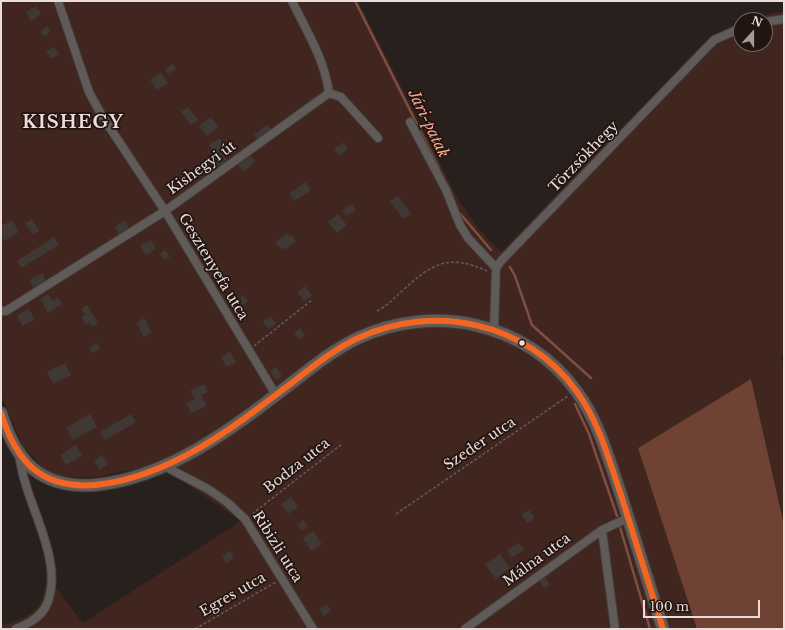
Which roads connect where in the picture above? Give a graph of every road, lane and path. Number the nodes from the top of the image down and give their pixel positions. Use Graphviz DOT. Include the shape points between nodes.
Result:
graph roads {
  1 [pos="58,1"];
  2 [pos="292,1"];
  3 [pos="784,19"];
  4 [pos="773,21"];
  5 [pos="733,32"];
  6 [pos="329,93"];
  7 [pos="410,122"];
  8 [pos="378,138"];
  9 [pos="165,211"];
  10 [pos="496,271"];
  11 [pos="312,300"];
  12 [pos="1,311"];
  13 [pos="377,311"];
  14 [pos="494,330"];
  15 [pos="248,351"];
  16 [pos="576,390"];
  17 [pos="276,395"];
  18 [pos="1,413"];
  19 [pos="342,444"];
  20 [pos="18,453"];
  21 [pos="166,466"];
  22 [pos="396,514"];
  23 [pos="628,518"];
  24 [pos="245,519"];
  25 [pos="602,530"];
  26 [pos="281,579"];
  27 [pos="16,629"];
  28 [pos="195,629"];
  29 [pos="313,629"];
  30 [pos="465,629"];
  31 [pos="615,629"];
  32 [pos="663,629"];
  1 -- 9 [label="street, Gesztenyefa utca" via="89,92"];
  2 -- 6 [label="street" via="322,65"];
  3 -- 4 [label="street"];
  5 -- 10 [label="street, Törzsökhegy" via="714,40"];
  6 -- 8 [label="street" via="341,97"];
  6 -- 9 [label="street, Kishegyi út"];
  7 -- 10 [label="street" via="446,190 460,225"];
  9 -- 12 [label="street, Kishegyi út" via="6,311"];
  9 -- 15 [label="street, Gesztenyefa utca"];
  10 -- 13 [label="path" via="464,262 441,263 409,284"];
  10 -- 14 [label="street"];
  11 -- 15 [label="path"];
  14 -- 16 [label="main road" via="538,353 563,374"];
  14 -- 17 [label="main road" via="471,324 431,320 389,327 357,338 339,348"];
  15 -- 17 [label="street, Gesztenyefa utca"];
  16 -- 22 [label="path, Szeder utca"];
  16 -- 23 [label="main road" via="606,449"];
  17 -- 21 [label="main road" via="224,432"];
  18 -- 20 [label="main road"];
  19 -- 24 [label="path, Bodza utca"];
  20 -- 21 [label="main road" via="40,474 56,481 80,486 135,478"];
  20 -- 27 [label="street" via="24,482 47,549 51,570 50,594 45,608 36,618"];
  21 -- 24 [label="street, Ribizli utca" via="208,489"];
  23 -- 25 [label="street, Málna utca"];
  23 -- 32 [label="main road"];
  24 -- 26 [label="street, Ribizli utca"];
  25 -- 30 [label="street, Málna utca"];
  25 -- 31 [label="street"];
  26 -- 28 [label="path, Egres utca"];
  26 -- 29 [label="street, Ribizli utca"];
}
